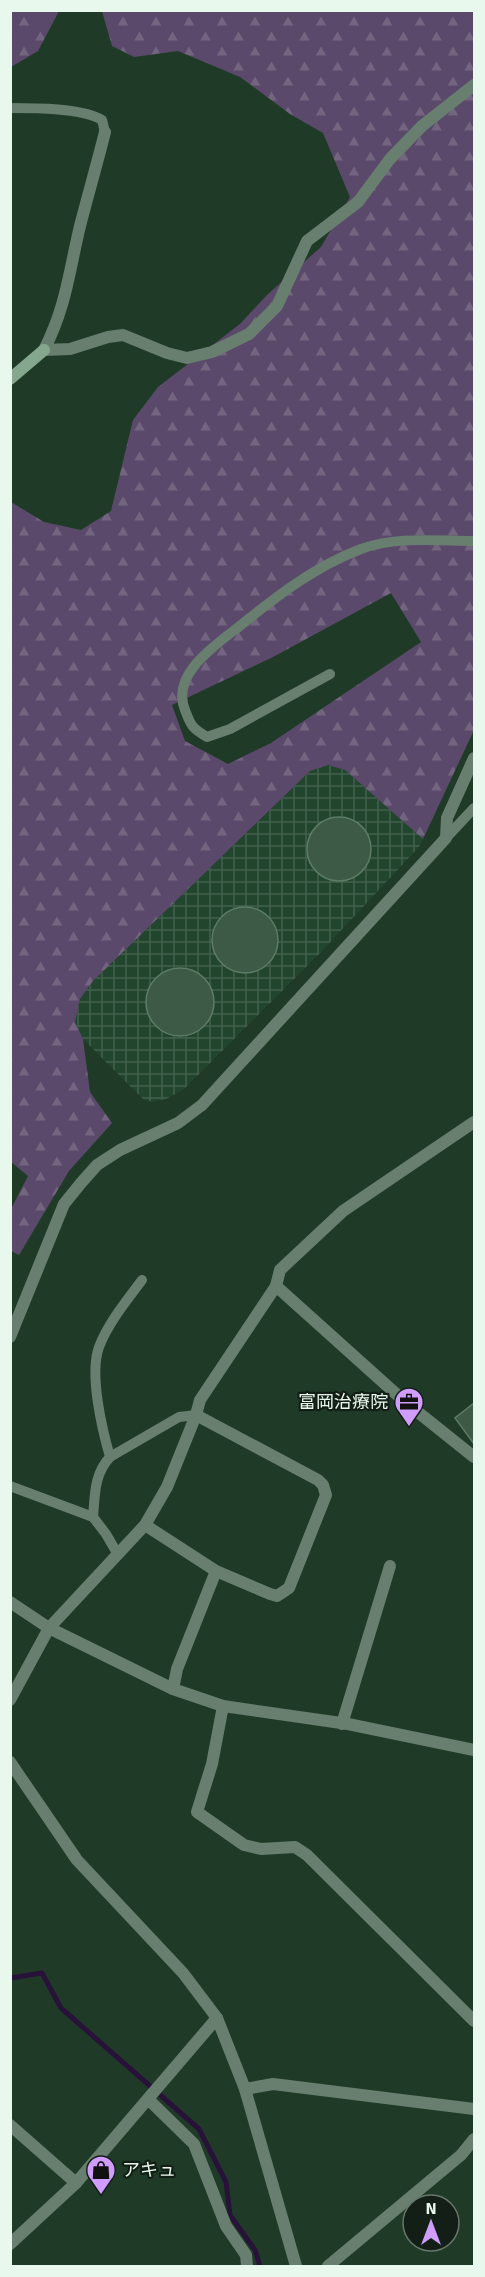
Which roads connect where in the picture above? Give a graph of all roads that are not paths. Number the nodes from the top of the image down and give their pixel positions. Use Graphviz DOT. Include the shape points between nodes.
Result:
graph roads {
  1 [pos="474,85"];
  2 [pos="10,108"];
  3 [pos="105,132"];
  4 [pos="44,350"];
  5 [pos="10,378"];
  6 [pos="474,541"];
  7 [pos="330,674"];
  8 [pos="474,758"];
  9 [pos="474,808"];
  10 [pos="446,838"];
  11 [pos="474,1122"];
  12 [pos="142,1280"];
  13 [pos="276,1286"];
  14 [pos="10,1336"];
  15 [pos="196,1415"];
  16 [pos="474,1456"];
  17 [pos="110,1457"];
  18 [pos="10,1486"];
  19 [pos="93,1517"];
  20 [pos="145,1525"];
  21 [pos="117,1554"];
  22 [pos="390,1566"];
  23 [pos="216,1572"];
  24 [pos="10,1602"];
  25 [pos="49,1628"];
  26 [pos="173,1689"];
  27 [pos="10,1700"];
  28 [pos="223,1706"];
  29 [pos="342,1724"];
  30 [pos="474,1750"];
  31 [pos="10,1762"];
  32 [pos="217,2018"];
  33 [pos="474,2021"];
  34 [pos="245,2089"];
  35 [pos="148,2099"];
  36 [pos="474,2109"];
  37 [pos="10,2125"];
  38 [pos="474,2139"];
  39 [pos="76,2182"];
  40 [pos="10,2244"];
  41 [pos="248,2266"];
  42 [pos="296,2266"];
  43 [pos="328,2266"];
  1 -- 4 [label="street" via="422,126 390,159 358,202 307,242 277,306 249,334 212,352 187,358 123,335 70,350"];
  2 -- 3 [label="lane" via="86,114 102,120"];
  3 -- 4 [label="street" via="58,324"];
  4 -- 5 [label="street"];
  6 -- 7 [label="lane" via="398,541 362,549 290,586 202,656 190,672 181,701 192,729 207,737 230,729"];
  8 -- 10 [label="street" via="447,818"];
  9 -- 10 [label="lane"];
  10 -- 14 [label="street" via="202,1105 178,1123 120,1150 81,1183 64,1204"];
  11 -- 13 [label="street" via="343,1211 280,1270"];
  12 -- 17 [label="lane" via="104,1335 98,1352 99,1412"];
  13 -- 15 [label="street" via="200,1400"];
  13 -- 16 [label="street" via="404,1401"];
  15 -- 17 [label="lane" via="179,1417"];
  15 -- 20 [label="street" via="167,1487"];
  15 -- 23 [label="street" via="318,1480 326,1490 290,1588 284,1593 270,1594"];
  17 -- 19 [label="lane" via="97,1480"];
  18 -- 19 [label="lane"];
  19 -- 21 [label="lane"];
  20 -- 21 [label="street"];
  20 -- 23 [label="street"];
  21 -- 25 [label="street"];
  22 -- 29 [label="street"];
  23 -- 26 [label="street" via="177,1669"];
  24 -- 25 [label="street"];
  25 -- 26 [label="street"];
  25 -- 27 [label="street"];
  26 -- 28 [label="street"];
  28 -- 29 [label="street"];
  28 -- 33 [label="street" via="212,1764 197,1812 244,1845 261,1849 295,1847 307,1855"];
  29 -- 30 [label="street"];
  31 -- 32 [label="street" via="77,1860 183,1973"];
  32 -- 34 [label="street"];
  32 -- 35 [label="street"];
  34 -- 36 [label="street" via="273,2084"];
  34 -- 42 [label="street"];
  35 -- 39 [label="street"];
  35 -- 41 [label="street" via="194,2144 226,2226 246,2254"];
  37 -- 39 [label="street"];
  38 -- 43 [label="street" via="461,2155"];
  39 -- 40 [label="street"];
}
